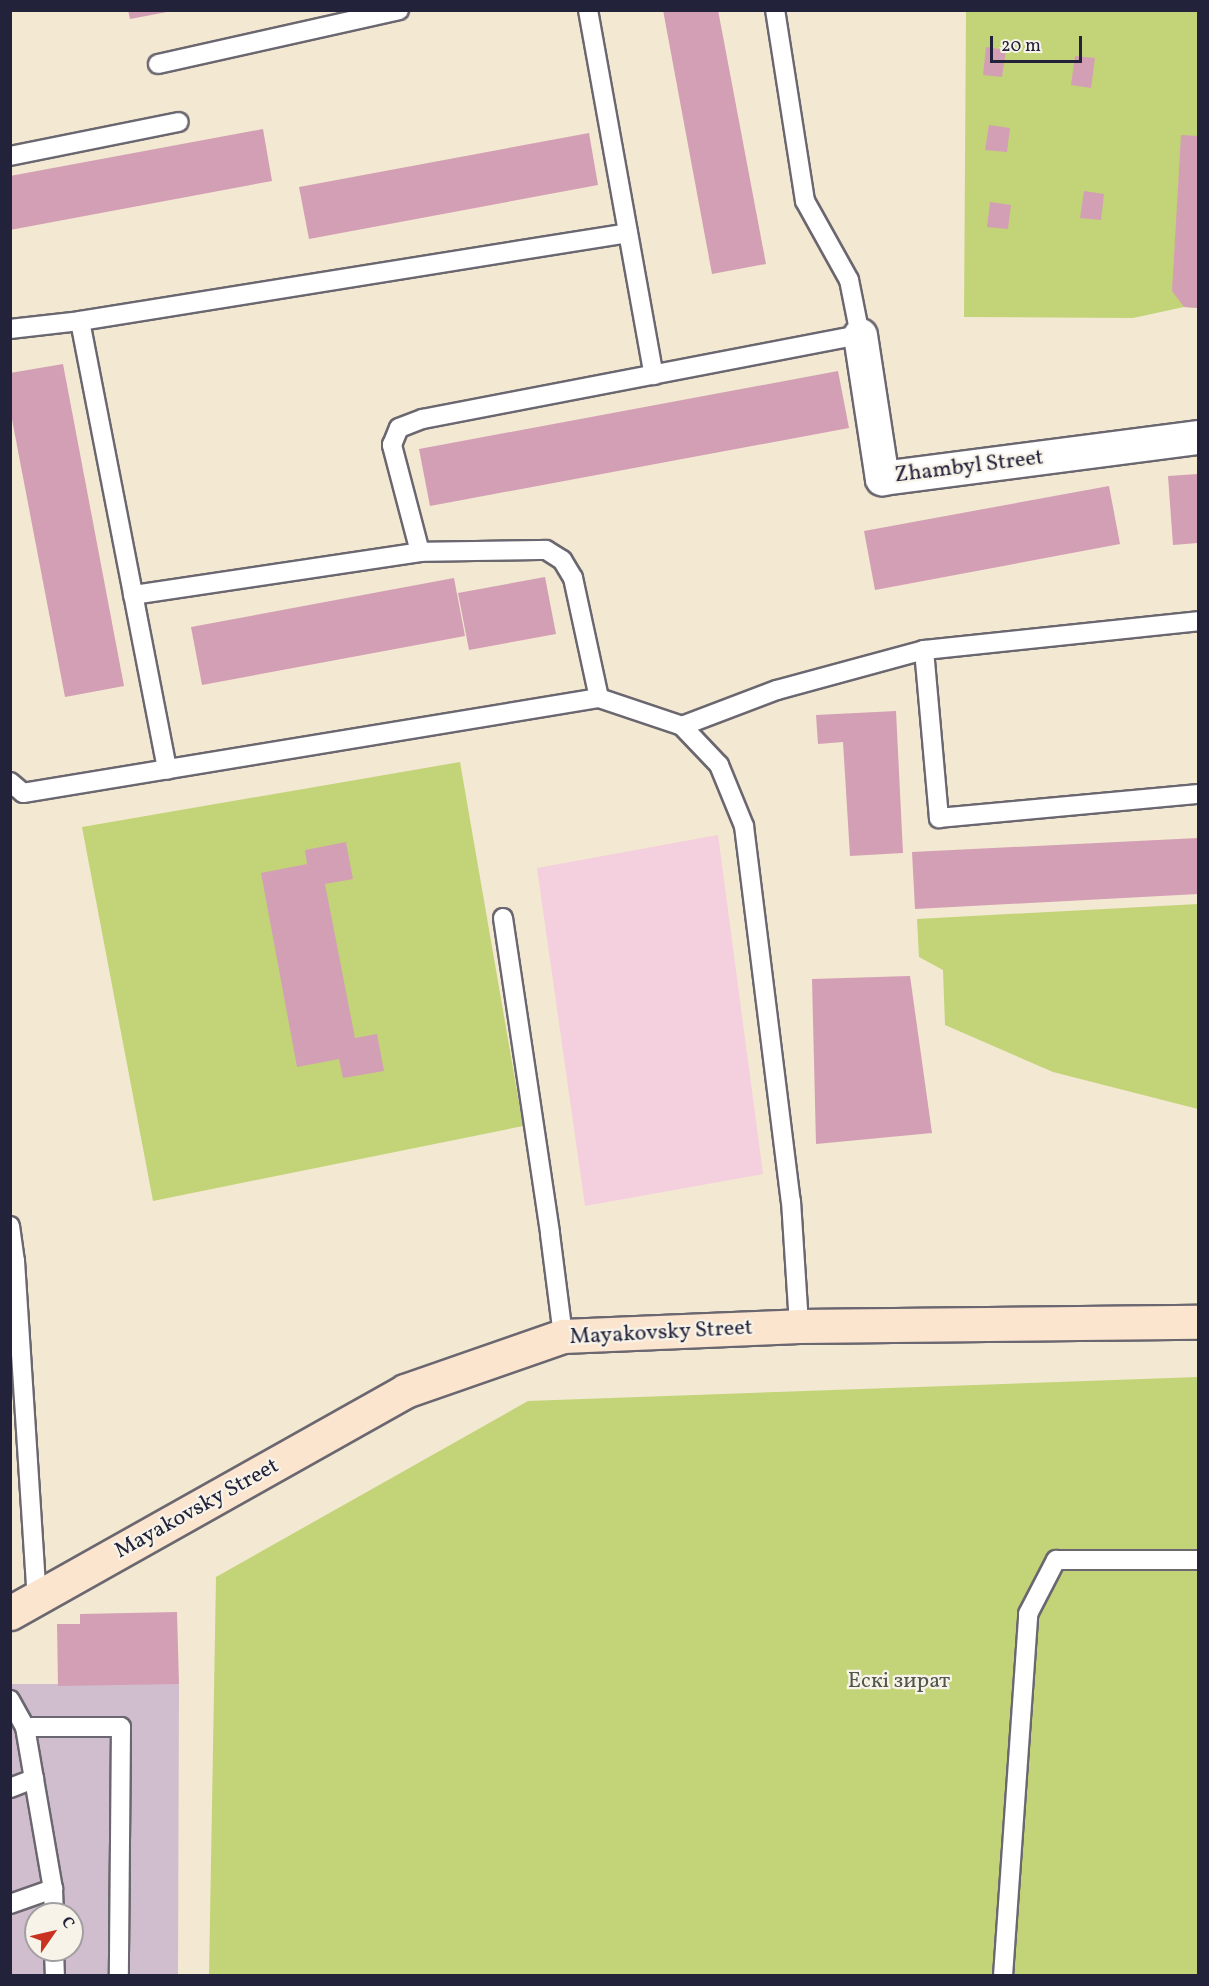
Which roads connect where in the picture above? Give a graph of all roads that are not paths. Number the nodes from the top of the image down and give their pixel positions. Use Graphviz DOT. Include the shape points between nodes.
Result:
graph roads {
  1 [pos="399,10"];
  2 [pos="588,10"];
  3 [pos="775,10"];
  4 [pos="158,64"];
  5 [pos="179,122"];
  6 [pos="10,156"];
  7 [pos="628,233"];
  8 [pos="80,321"];
  9 [pos="10,329"];
  10 [pos="860,335"];
  11 [pos="654,375"];
  12 [pos="1198,437"];
  13 [pos="420,552"];
  14 [pos="133,595"];
  15 [pos="1198,621"];
  16 [pos="924,650"];
  17 [pos="599,698"];
  18 [pos="682,726"];
  19 [pos="167,770"];
  20 [pos="10,782"];
  21 [pos="1198,794"];
  22 [pos="503,918"];
  23 [pos="10,1226"];
  24 [pos="13,1262"];
  25 [pos="1198,1322"];
  26 [pos="798,1326"];
  27 [pos="563,1336"];
  28 [pos="1198,1560"];
  29 [pos="24,1606"];
  30 [pos="10,1700"];
  31 [pos="25,1727"];
  32 [pos="34,1779"];
  33 [pos="10,1788"];
  34 [pos="53,1888"];
  35 [pos="54,1902"];
  36 [pos="10,1904"];
  37 [pos="118,1976"];
  38 [pos="1003,1976"];
  1 -- 4 [label="lane"];
  2 -- 7 [label="lane"];
  3 -- 10 [label="lane" via="805,201 849,280"];
  5 -- 6 [label="lane"];
  7 -- 8 [label="lane"];
  7 -- 11 [label="lane"];
  8 -- 9 [label="lane"];
  8 -- 14 [label="lane"];
  10 -- 11 [label="lane"];
  10 -- 12 [label="street, Zhambyl Street" via="882,478"];
  11 -- 13 [label="lane" via="423,419 399,428 392,445"];
  13 -- 14 [label="lane"];
  13 -- 17 [label="lane" via="546,550 562,560 573,578"];
  14 -- 19 [label="lane"];
  15 -- 16 [label="lane"];
  16 -- 18 [label="lane" via="777,690"];
  16 -- 21 [label="lane" via="939,818"];
  17 -- 18 [label="lane"];
  17 -- 19 [label="lane"];
  18 -- 26 [label="lane" via="719,765 744,826 791,1201"];
  19 -- 20 [label="lane" via="23,792"];
  22 -- 27 [label="lane"];
  23 -- 24 [label="lane"];
  24 -- 29 [label="lane"];
  25 -- 26 [label="main road, Mayakovsky Street"];
  26 -- 27 [label="main road, Mayakovsky Street"];
  27 -- 29 [label="main road, Mayakovsky Street" via="405,1392"];
  28 -- 38 [label="lane" via="1056,1560 1028,1614"];
  30 -- 31 [label="lane"];
  31 -- 32 [label="lane"];
  31 -- 37 [label="lane" via="121,1727"];
  32 -- 33 [label="lane"];
  32 -- 34 [label="lane"];
  34 -- 35 [label="lane"];
  34 -- 36 [label="lane"];
}
